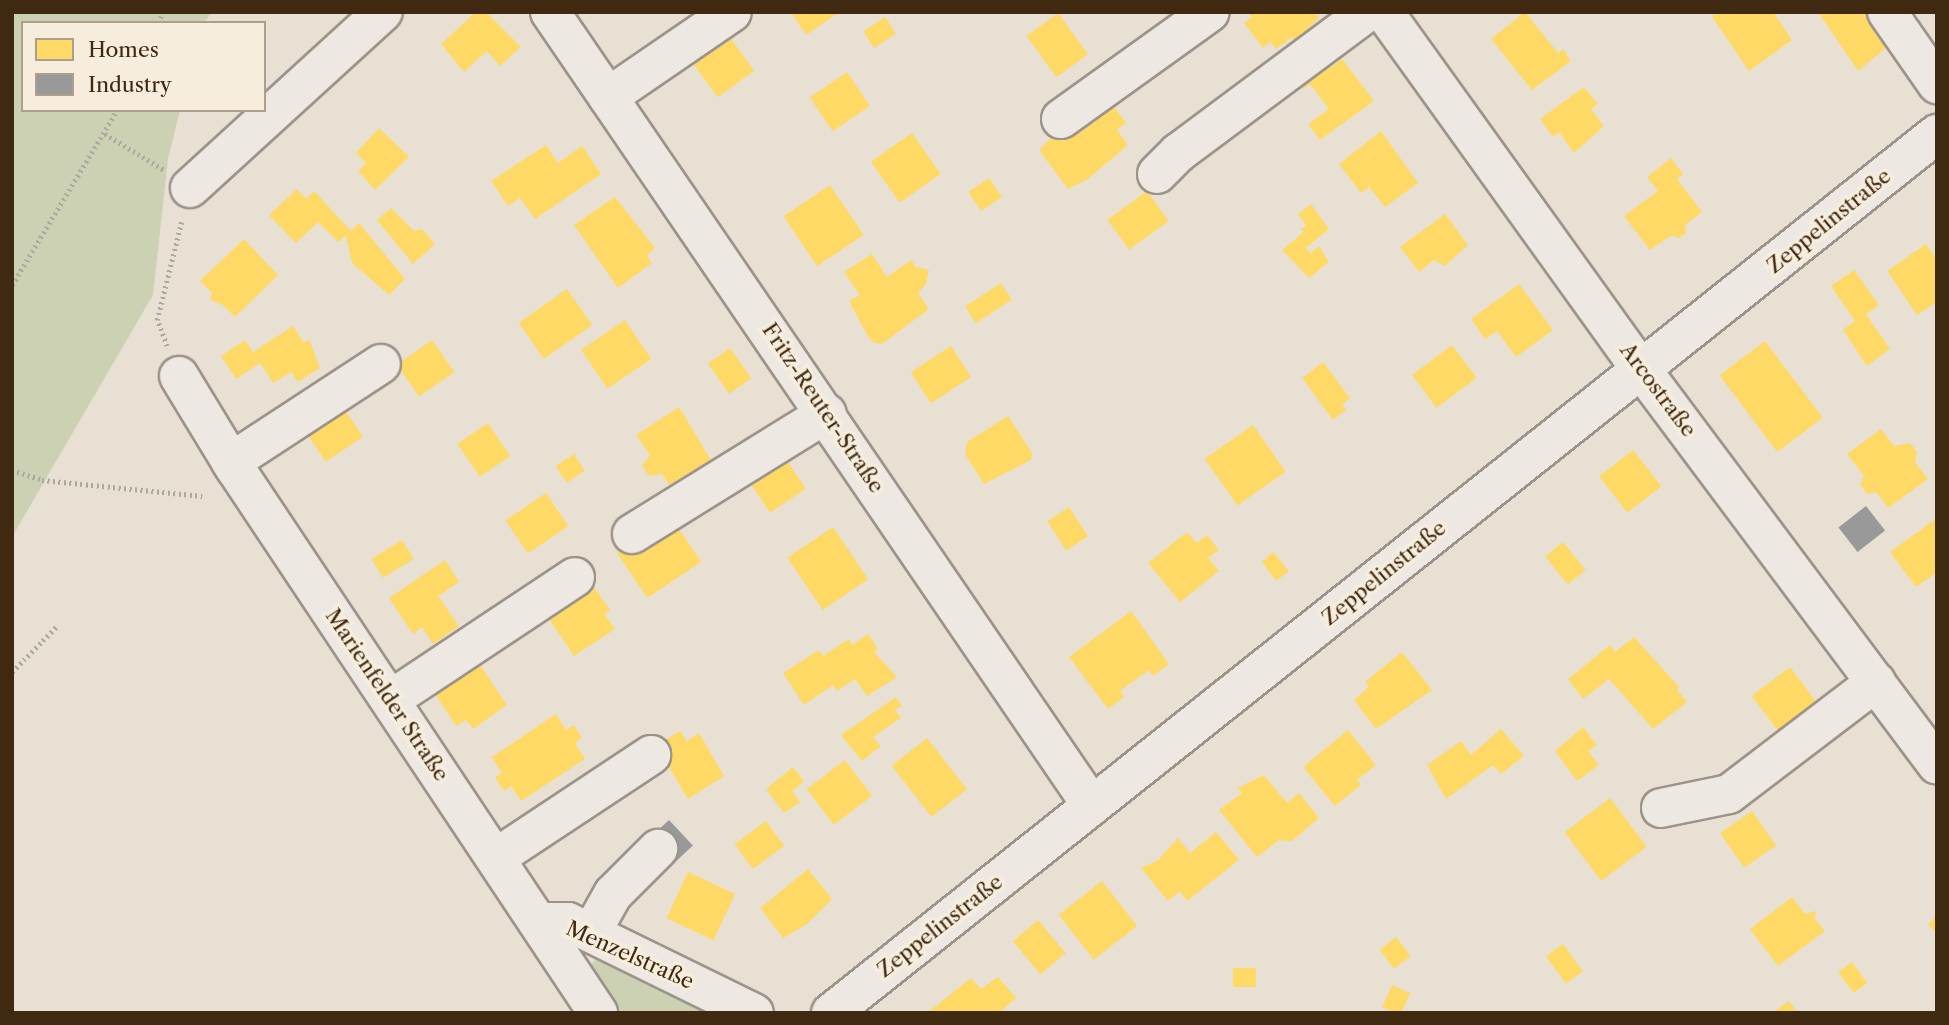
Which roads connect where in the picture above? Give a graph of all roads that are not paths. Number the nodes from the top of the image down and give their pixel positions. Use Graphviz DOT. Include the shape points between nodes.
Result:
graph roads {
  1 [pos="383,12"];
  2 [pos="550,12"];
  3 [pos="733,12"];
  4 [pos="1210,12"];
  5 [pos="1367,12"];
  6 [pos="1384,12"];
  7 [pos="1888,12"];
  8 [pos="1937,84"];
  9 [pos="608,97"];
  10 [pos="1061,119"];
  11 [pos="1937,134"];
  12 [pos="1157,174"];
  13 [pos="190,188"];
  14 [pos="381,364"];
  15 [pos="1642,369"];
  16 [pos="179,376"];
  17 [pos="827,413"];
  18 [pos="231,462"];
  19 [pos="632,534"];
  20 [pos="575,578"];
  21 [pos="1876,682"];
  22 [pos="390,700"];
  23 [pos="1925,723"];
  24 [pos="651,755"];
  25 [pos="1937,764"];
  26 [pos="1092,807"];
  27 [pos="1661,808"];
  28 [pos="658,849"];
  29 [pos="497,857"];
  30 [pos="541,922"];
  31 [pos="591,933"];
  32 [pos="598,1013"];
  33 [pos="754,1013"];
  34 [pos="831,1013"];
  1 -- 13 [label="street"];
  2 -- 9 [label="street, Fritz-Reuter-Straße"];
  3 -- 9 [label="street"];
  4 -- 10 [label="street"];
  5 -- 12 [label="street" via="1178,153"];
  6 -- 15 [label="street, Arcostraße"];
  7 -- 8 [label="street"];
  9 -- 17 [label="street, Fritz-Reuter-Straße"];
  11 -- 15 [label="street, Zeppelinstraße"];
  14 -- 18 [label="street"];
  15 -- 21 [label="street, Arcostraße"];
  15 -- 26 [label="street, Zeppelinstraße"];
  16 -- 18 [label="street, Marienfelder Straße"];
  17 -- 19 [label="street"];
  17 -- 26 [label="street, Fritz-Reuter-Straße"];
  18 -- 22 [label="street, Marienfelder Straße"];
  20 -- 22 [label="street"];
  21 -- 23 [label="street, Arcostraße"];
  21 -- 27 [label="street" via="1729,794"];
  22 -- 29 [label="street, Marienfelder Straße"];
  23 -- 25 [label="street, Arcostraße"];
  24 -- 29 [label="street"];
  26 -- 34 [label="street, Zeppelinstraße"];
  28 -- 31 [label="street" via="613,894"];
  29 -- 30 [label="street, Marienfelder Straße"];
  30 -- 31 [label="street, Menzelstraße" via="568,922"];
  30 -- 32 [label="street, Marienfelder Straße"];
  31 -- 33 [label="street, Menzelstraße"];
}
